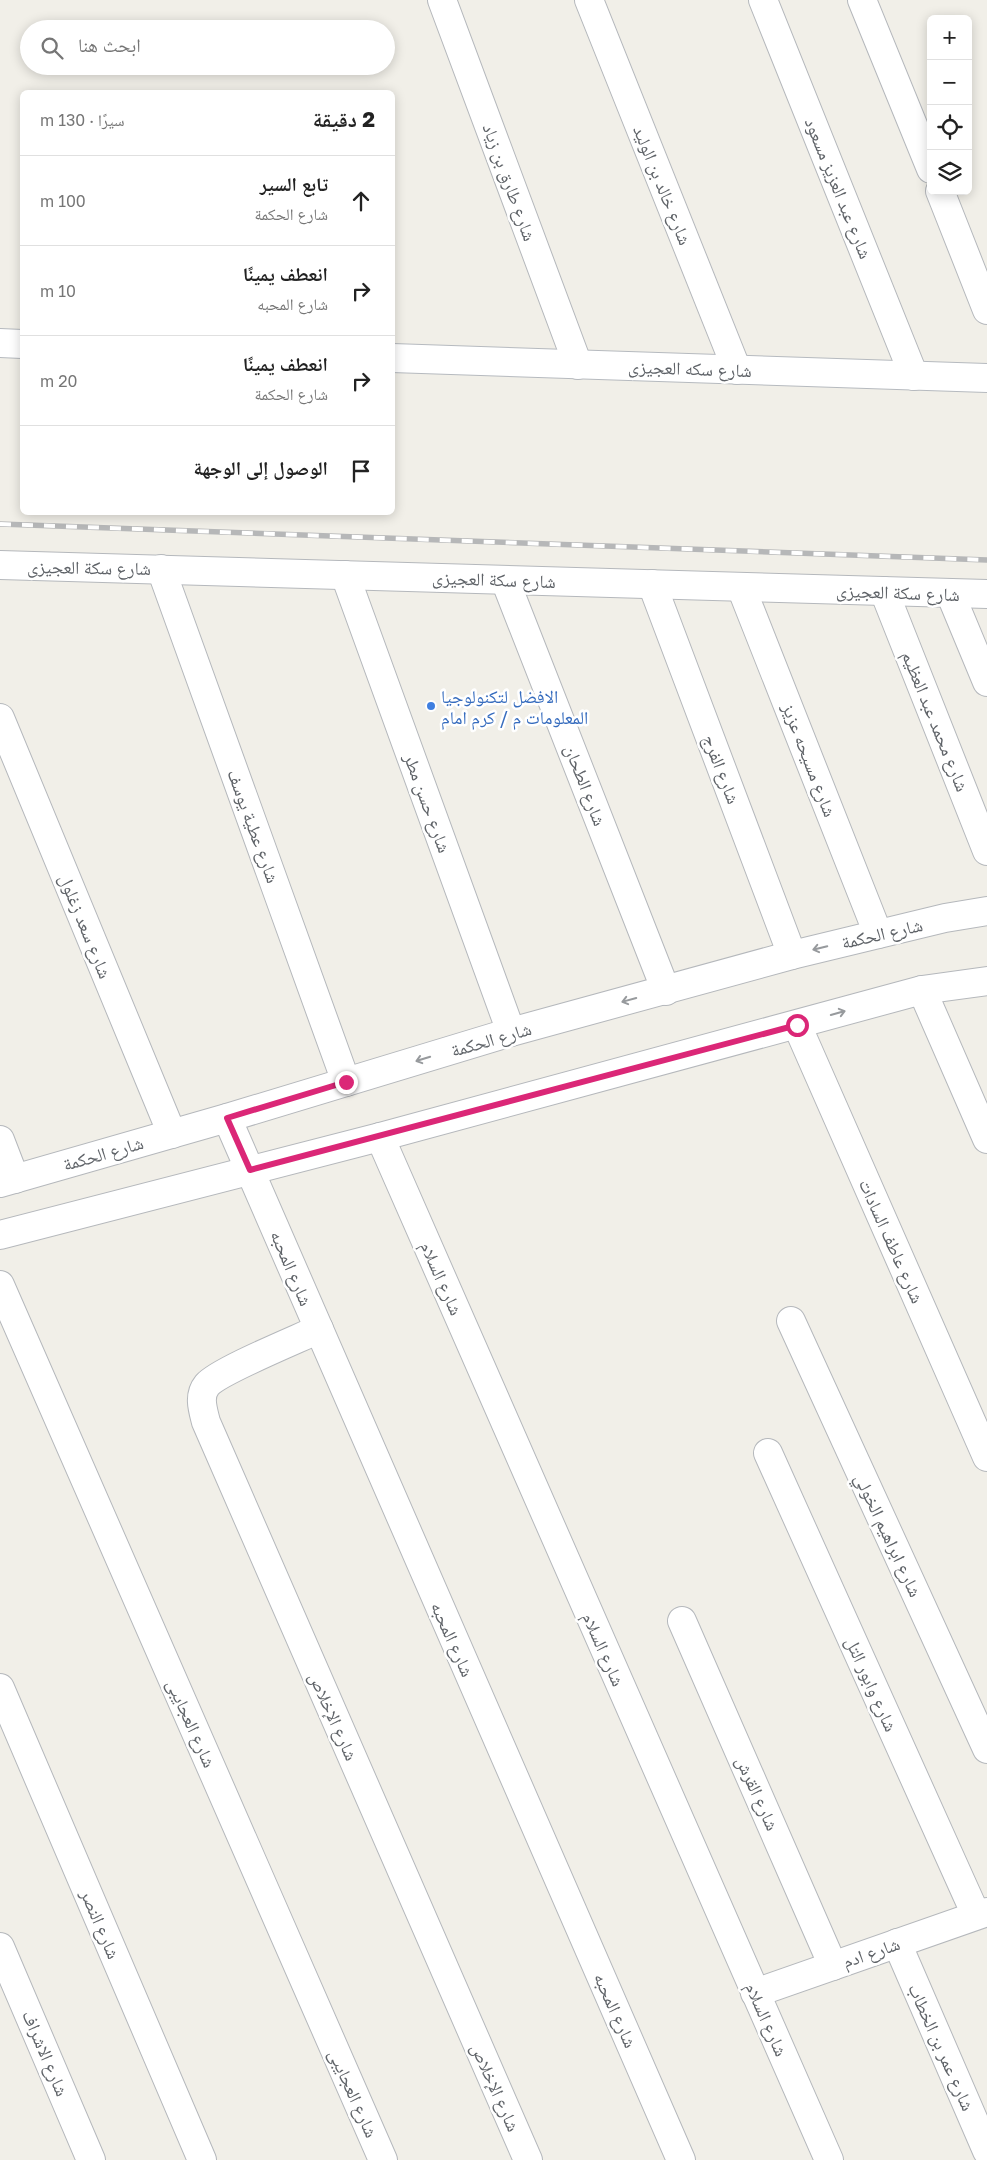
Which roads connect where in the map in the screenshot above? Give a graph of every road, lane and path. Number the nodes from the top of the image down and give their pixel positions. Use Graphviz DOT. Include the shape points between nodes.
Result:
graph roads {
  1 [pos="442,0"];
  2 [pos="590,0"];
  3 [pos="763,0"];
  4 [pos="862,0"];
  5 [pos="927,160"];
  6 [pos="942,195"];
  7 [pos="987,310"];
  8 [pos="0,343"];
  9 [pos="20,344"];
  10 [pos="395,358"];
  11 [pos="578,365"];
  12 [pos="736,370"];
  13 [pos="914,376"];
  14 [pos="987,378"];
  15 [pos="0,565"];
  16 [pos="161,569"];
  17 [pos="345,575"];
  18 [pos="505,580"];
  19 [pos="652,584"];
  20 [pos="742,587"];
  21 [pos="884,591"];
  22 [pos="950,593"];
  23 [pos="987,594"];
  24 [pos="987,682"];
  25 [pos="0,718"];
  26 [pos="987,851"];
  27 [pos="987,911"];
  28 [pos="878,934"];
  29 [pos="792,955"];
  30 [pos="987,981"];
  31 [pos="922,990"];
  32 [pos="666,991"];
  33 [pos="797,1025"];
  34 [pos="512,1032"];
  35 [pos="346,1082"];
  36 [pos="227,1118"];
  37 [pos="172,1134"];
  38 [pos="380,1137"];
  39 [pos="987,1139"];
  40 [pos="0,1140"];
  41 [pos="250,1170"];
  42 [pos="7,1181"];
  43 [pos="0,1235"];
  44 [pos="0,1285"];
  45 [pos="791,1321"];
  46 [pos="318,1329"];
  47 [pos="768,1453"];
  48 [pos="987,1457"];
  49 [pos="682,1621"];
  50 [pos="0,1688"];
  51 [pos="987,1749"];
  52 [pos="982,1914"];
  53 [pos="897,1944"];
  54 [pos="0,1947"];
  55 [pos="833,1966"];
  56 [pos="755,1993"];
  57 [pos="987,2151"];
  58 [pos="91,2160"];
  59 [pos="202,2160"];
  60 [pos="384,2160"];
  61 [pos="528,2160"];
  62 [pos="681,2160"];
  63 [pos="829,2160"];
  1 -- 11 [label="street, شارع طارق بن زياد"];
  2 -- 12 [label="street, شارع خالد بن الوليد"];
  3 -- 13 [label="street, شارع عبد العزيز مسعود"];
  4 -- 5 [label="street"];
  6 -- 7 [label="street"];
  8 -- 9 [label="street"];
  10 -- 11 [label="street, شارع سكه العجيزى"];
  11 -- 12 [label="street, شارع سكه العجيزى"];
  12 -- 13 [label="street, شارع سكه العجيزى"];
  13 -- 14 [label="street, شارع سكه العجيزى"];
  15 -- 16 [label="street, شارع سكة العجيزى"];
  16 -- 17 [label="street, شارع سكة العجيزى"];
  16 -- 35 [label="street, شارع عطية يوسف"];
  17 -- 18 [label="street, شارع سكة العجيزى"];
  17 -- 34 [label="street, شارع حسن مطر"];
  18 -- 19 [label="street, شارع سكة العجيزى"];
  18 -- 32 [label="street, شارع الطحان"];
  19 -- 20 [label="street, شارع سكة العجيزى"];
  19 -- 29 [label="street, شارع الفرج"];
  20 -- 21 [label="street, شارع سكة العجيزى"];
  20 -- 28 [label="street, شارع مسيحه عزيز"];
  21 -- 22 [label="street, شارع سكة العجيزى"];
  21 -- 26 [label="street, شارع محمد عبد العظيم"];
  22 -- 23 [label="street, شارع سكة العجيزى"];
  22 -- 24 [label="street"];
  25 -- 37 [label="street, شارع سعد زغلول"];
  27 -- 28 [label="street, شارع الحكمة"];
  28 -- 29 [label="street, شارع الحكمة, one-way"];
  29 -- 32 [label="street, شارع الحكمة"];
  30 -- 31 [label="street"];
  33 -- 31 [label="street, one-way"];
  31 -- 39 [label="street"];
  32 -- 34 [label="street, شارع الحكمة, one-way"];
  33 -- 38 [label="street"];
  33 -- 48 [label="street, شارع عاطف السادات"];
  34 -- 35 [label="street, شارع الحكمة, one-way"];
  35 -- 36 [label="street, شارع الحكمة"];
  36 -- 37 [label="street, شارع الحكمة"];
  36 -- 41 [label="street, شارع المحبه"];
  37 -- 42 [label="street, شارع الحكمة"];
  38 -- 41 [label="street"];
  38 -- 56 [label="street, شارع السلام"];
  40 -- 42 [label="street"];
  41 -- 43 [label="street"];
  41 -- 46 [label="street, شارع المحبه"];
  44 -- 60 [label="street, شارع العجايبى"];
  45 -- 51 [label="street, شارع ابراهيم الخولي"];
  46 -- 61 [label="street, شارع الإخلاص" via="207,1385 201,1401 206,1422"];
  46 -- 62 [label="street, شارع المحبه"];
  47 -- 52 [label="street, شارع وابور التل"];
  49 -- 55 [label="street, شارع القرش"];
  50 -- 59 [label="street, شارع النصر"];
  52 -- 53 [label="street, شارع ادم"];
  53 -- 55 [label="street, شارع ادم"];
  53 -- 57 [label="street, شارع عمر بن الخطاب"];
  54 -- 58 [label="street, شارع الاشراف"];
  55 -- 56 [label="street, شارع ادم"];
  56 -- 63 [label="street, شارع السلام"];
}
